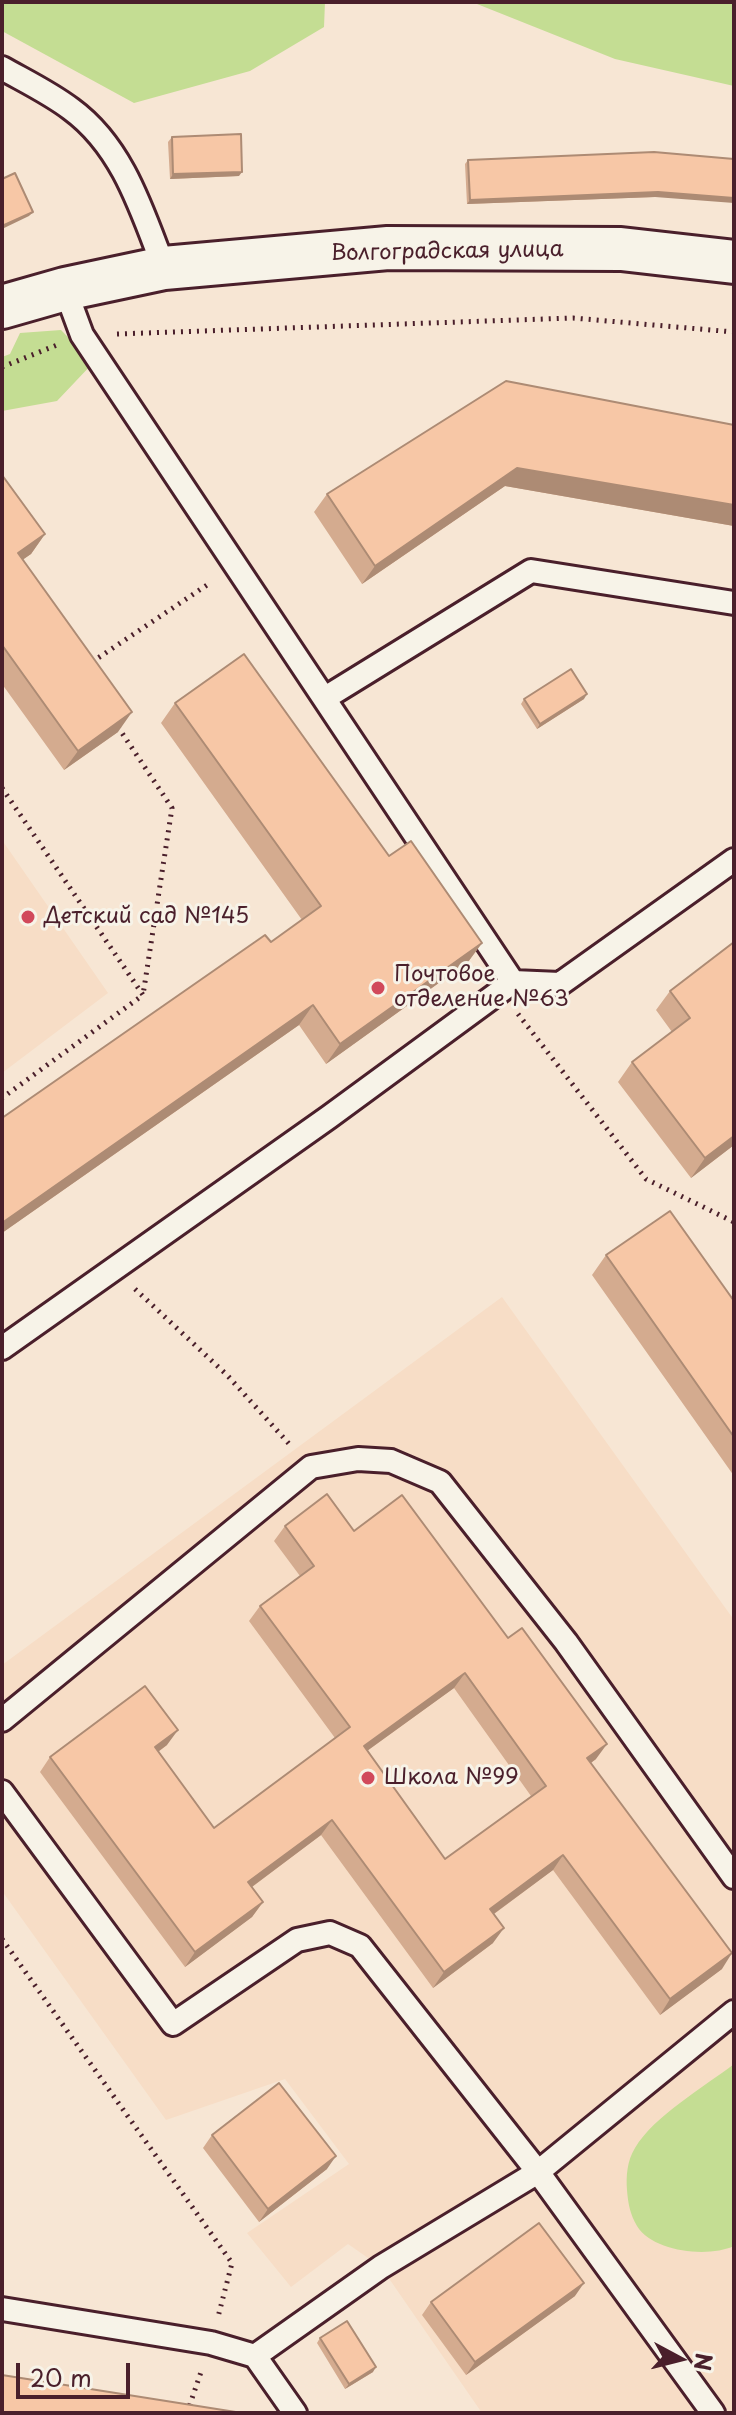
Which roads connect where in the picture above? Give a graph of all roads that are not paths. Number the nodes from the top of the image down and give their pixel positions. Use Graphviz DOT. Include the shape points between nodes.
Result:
graph roads {
  1 [pos="2,68"];
  2 [pos="734,262"];
  3 [pos="164,268"];
  4 [pos="65,289"];
  5 [pos="2,307"];
  6 [pos="734,603"];
  7 [pos="325,698"];
  8 [pos="734,860"];
  9 [pos="507,987"];
  10 [pos="2,1348"];
  11 [pos="2,1720"];
  12 [pos="2,1792"];
  13 [pos="734,1877"];
  14 [pos="734,2012"];
  15 [pos="538,2172"];
  16 [pos="2,2309"];
  17 [pos="255,2356"];
  18 [pos="295,2413"];
  19 [pos="713,2413"];
  1 -- 3 [label="lane" via="73,110 103,140 128,176"];
  2 -- 3 [label="street, Волгоградская улица" via="621,249 388,248"];
  3 -- 4 [label="street, Волгоградская улица"];
  4 -- 5 [label="street, Волгоградская улица"];
  4 -- 7 [label="lane" via="82,335"];
  6 -- 7 [label="lane" via="531,571"];
  7 -- 9 [label="lane"];
  8 -- 9 [label="lane" via="560,984"];
  9 -- 10 [label="lane"];
  11 -- 13 [label="lane" via="311,1467 358,1459 391,1461 440,1482 566,1642"];
  12 -- 15 [label="lane" via="173,2024 297,1940 330,1933 360,1946"];
  14 -- 15 [label="lane"];
  15 -- 17 [label="lane" via="381,2267"];
  15 -- 19 [label="lane"];
  16 -- 17 [label="lane" via="211,2343"];
  17 -- 18 [label="lane"];
}
